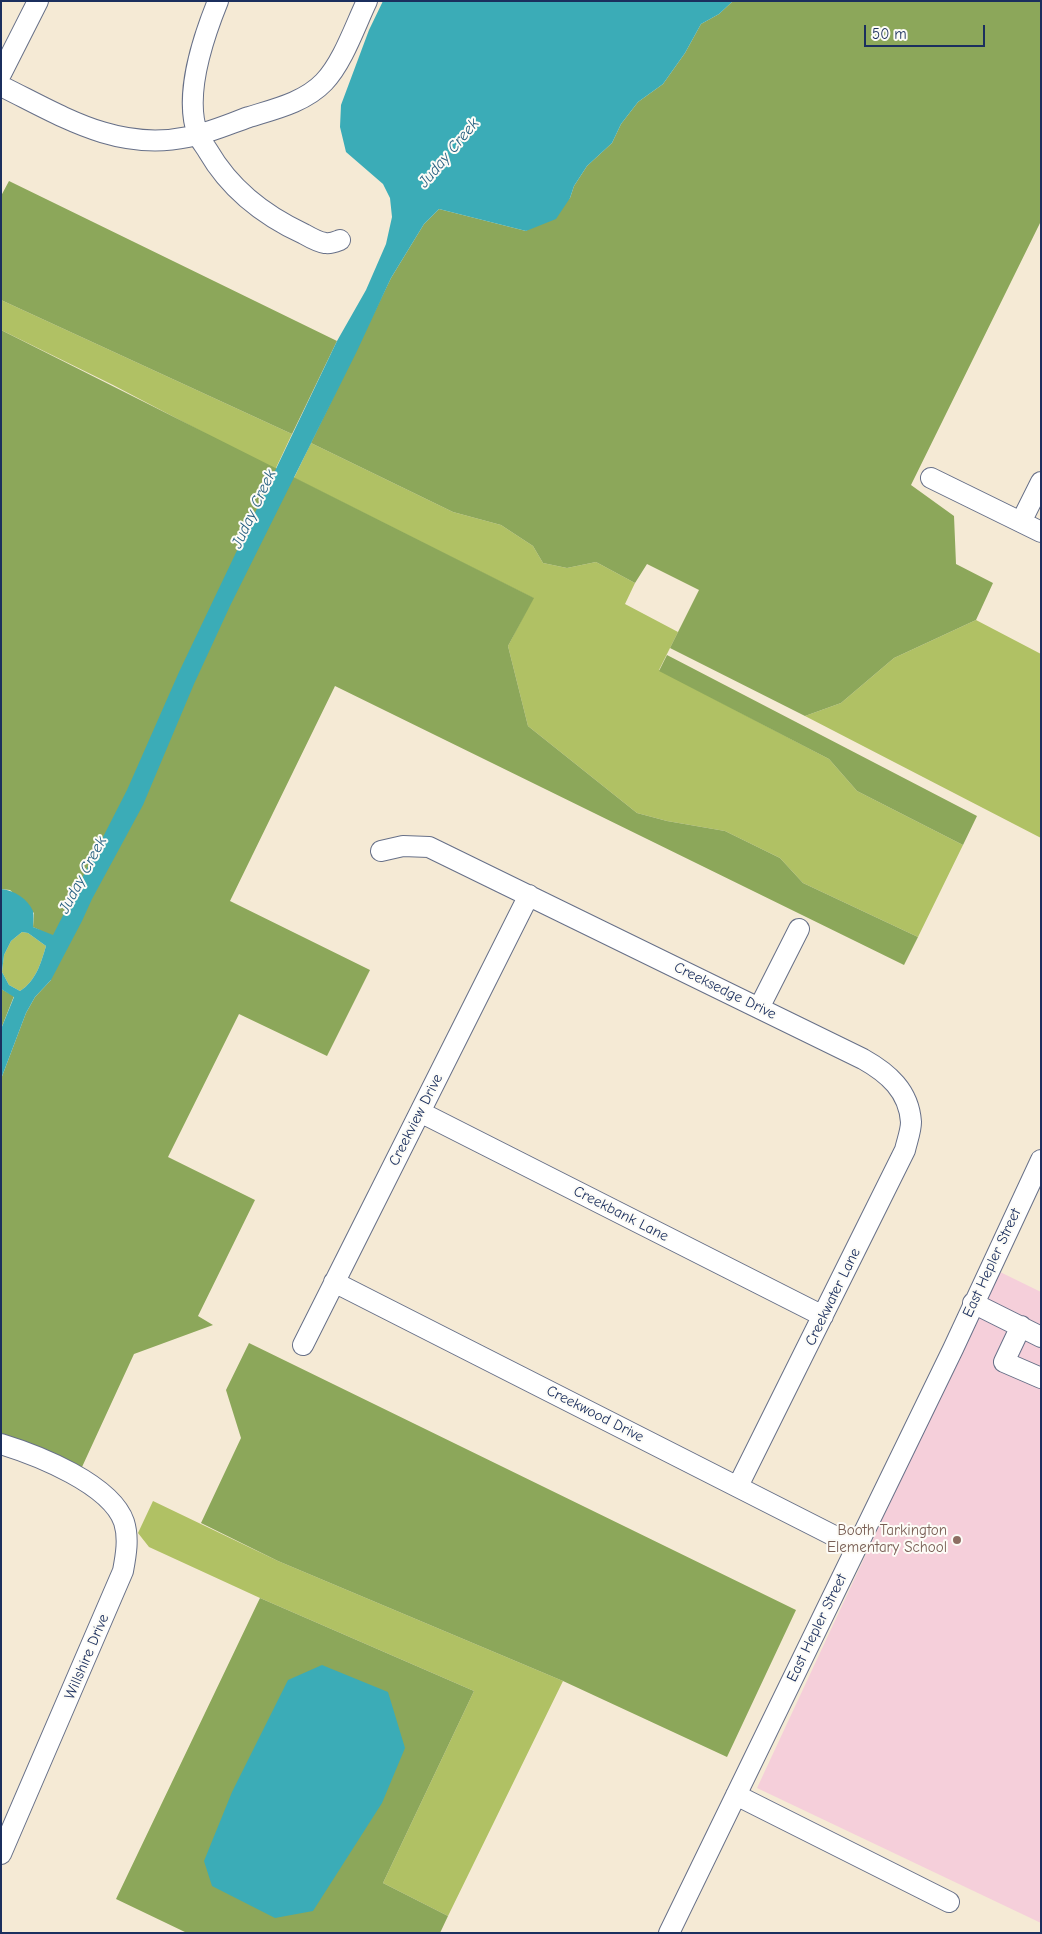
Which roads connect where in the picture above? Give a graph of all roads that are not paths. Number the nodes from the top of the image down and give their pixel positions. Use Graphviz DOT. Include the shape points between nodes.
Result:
graph roads {
  1 [pos="38,1"];
  2 [pos="218,1"];
  3 [pos="367,1"];
  4 [pos="1,74"];
  5 [pos="1,86"];
  6 [pos="198,135"];
  7 [pos="340,240"];
  8 [pos="932,478"];
  9 [pos="1041,482"];
  10 [pos="1021,522"];
  11 [pos="1041,532"];
  12 [pos="381,851"];
  13 [pos="529,895"];
  14 [pos="799,929"];
  15 [pos="759,1008"];
  16 [pos="914,1102"];
  17 [pos="420,1112"];
  18 [pos="1041,1160"];
  19 [pos="334,1282"];
  20 [pos="973,1303"];
  21 [pos="823,1316"];
  22 [pos="1021,1326"];
  23 [pos="1041,1337"];
  24 [pos="303,1345"];
  25 [pos="1041,1378"];
  26 [pos="1,1444"];
  27 [pos="738,1486"];
  28 [pos="856,1547"];
  29 [pos="736,1795"];
  30 [pos="1,1854"];
  31 [pos="949,1902"];
  32 [pos="669,1933"];
  1 -- 4 [label="street"];
  2 -- 6 [label="street" via="195,76"];
  3 -- 6 [label="street" via="338,61 325,81 310,94"];
  5 -- 6 [label="street" via="108,136 156,141"];
  6 -- 7 [label="street" via="221,171 262,210 319,242"];
  8 -- 10 [label="street"];
  9 -- 10 [label="street"];
  10 -- 11 [label="street"];
  12 -- 13 [label="street, Creeksedge Drive" via="403,846 430,847"];
  13 -- 15 [label="street, Creeksedge Drive"];
  13 -- 17 [label="street, Creekview Drive"];
  14 -- 15 [label="street"];
  15 -- 16 [label="street, Creeksedge Drive" via="877,1066"];
  16 -- 21 [label="street, Creekwater Lane" via="905,1150"];
  17 -- 19 [label="street, Creekview Drive"];
  17 -- 21 [label="street, Creekbank Lane"];
  18 -- 20 [label="street, East Hepler Street"];
  19 -- 24 [label="street, Creekview Drive"];
  19 -- 27 [label="street, Creekwood Drive"];
  20 -- 22 [label="street"];
  20 -- 28 [label="street, East Hepler Street"];
  21 -- 27 [label="street, Creekwater Lane"];
  22 -- 23 [label="street"];
  22 -- 25 [label="street" via="1004,1362"];
  26 -- 30 [label="street, Willshire Drive" via="19,1449 93,1486 116,1506 127,1539 123,1571"];
  27 -- 28 [label="street, Creekwood Drive"];
  28 -- 29 [label="street, East Hepler Street"];
  29 -- 31 [label="street"];
  29 -- 32 [label="street, East Hepler Street"];
}
